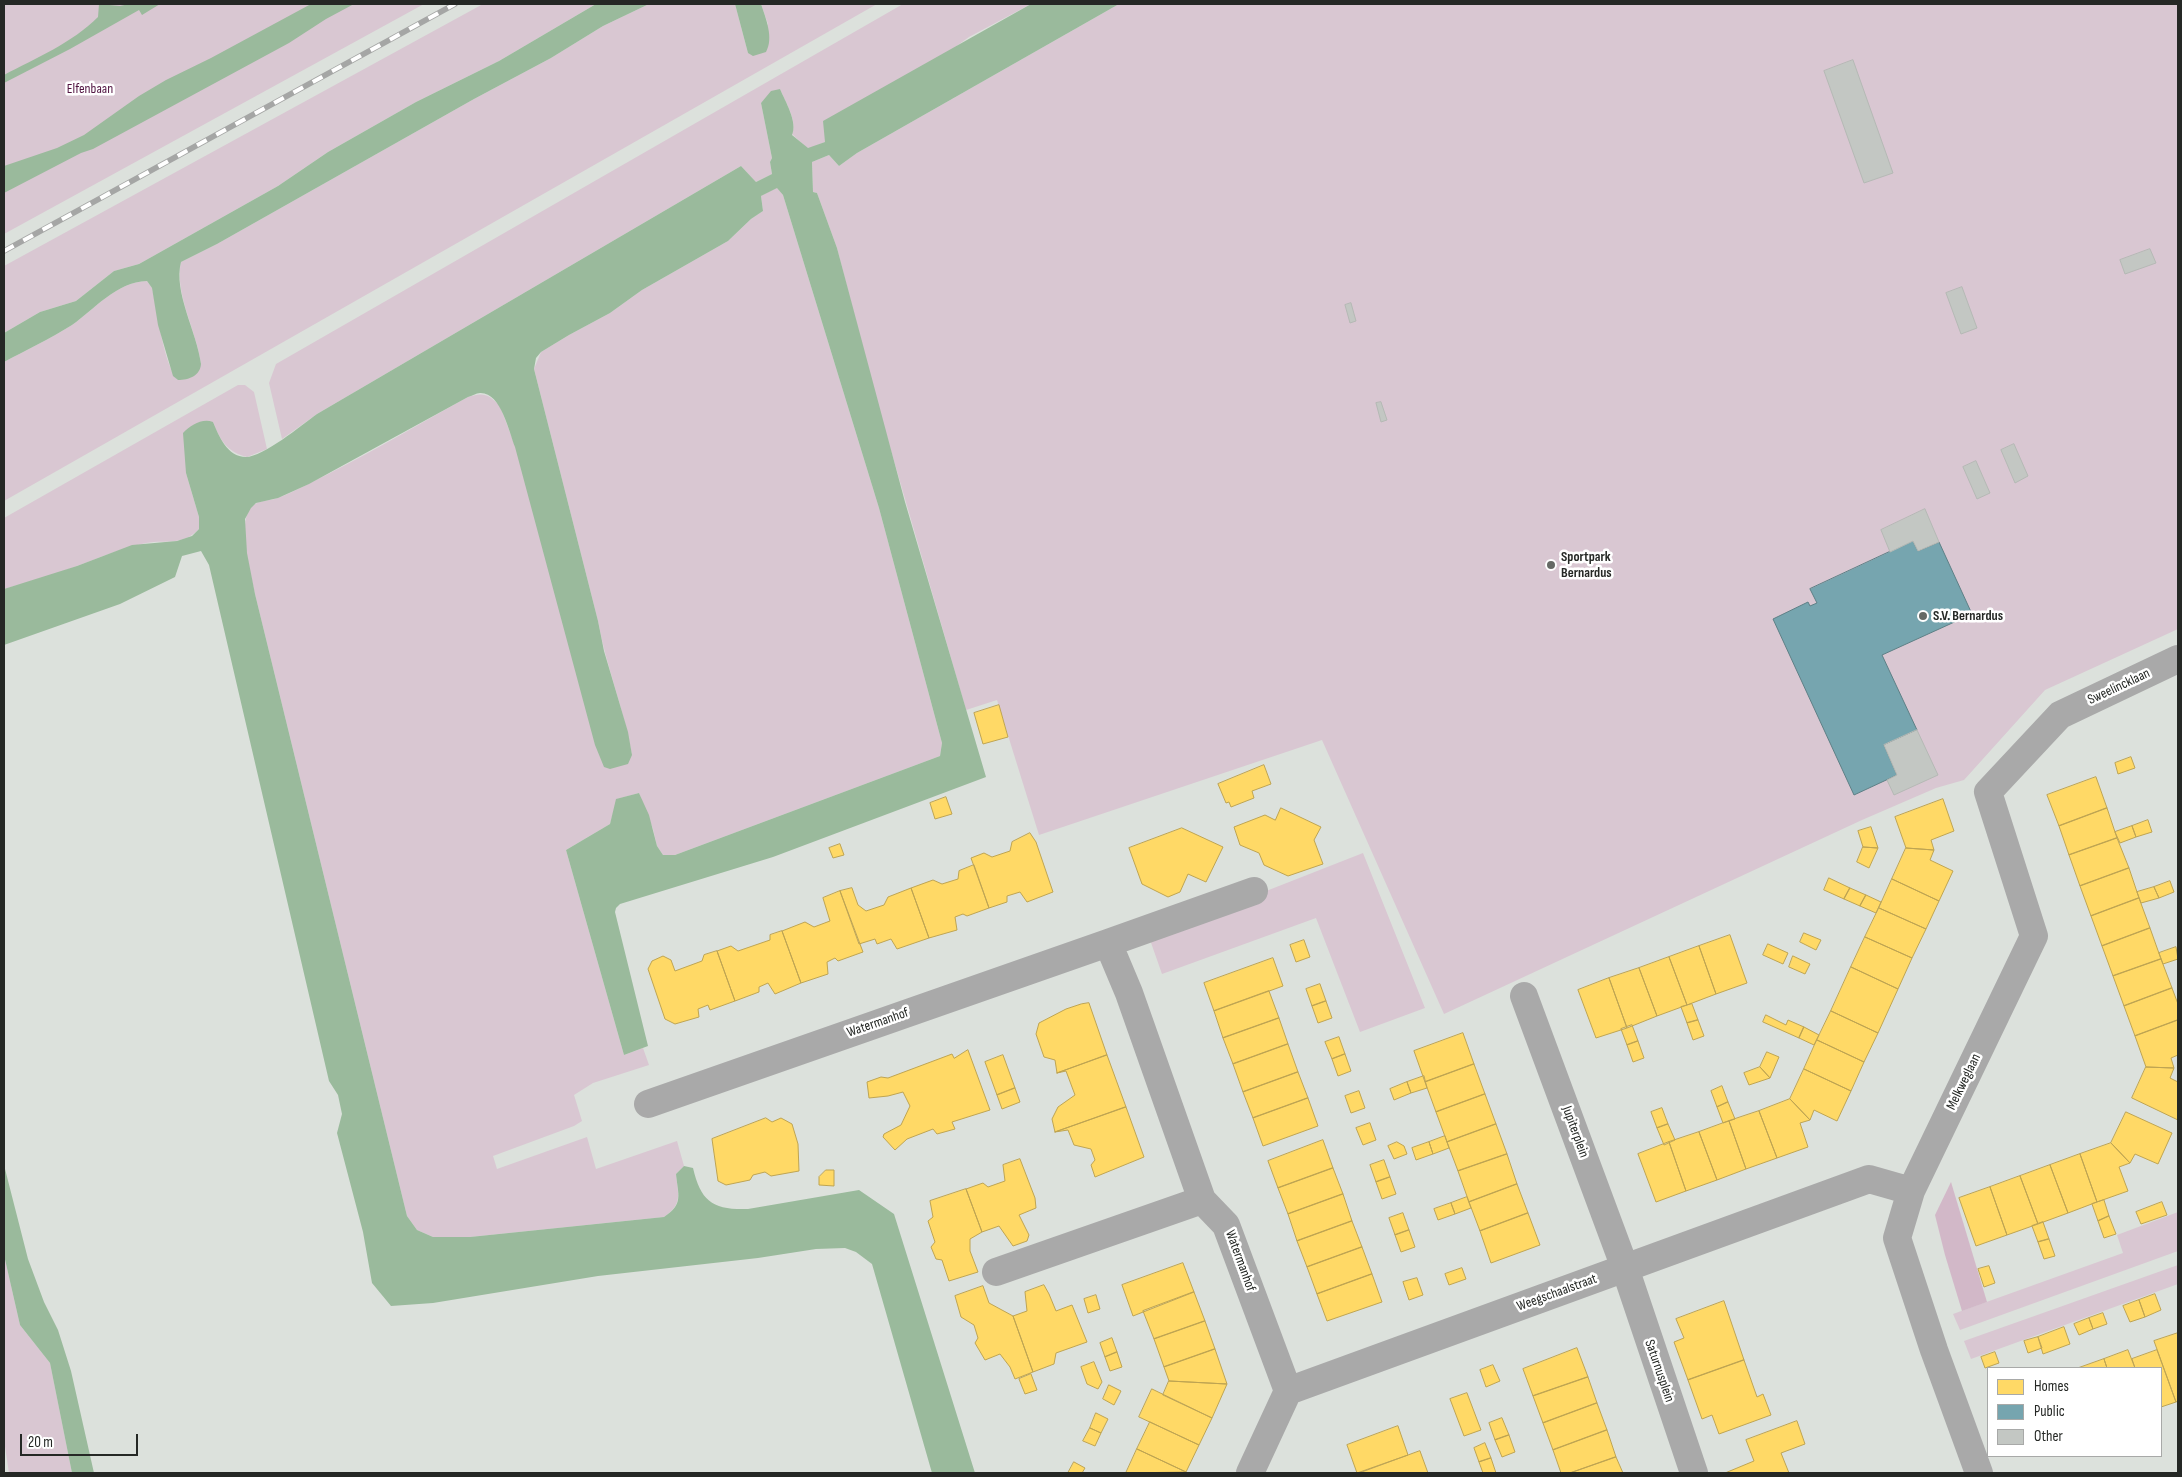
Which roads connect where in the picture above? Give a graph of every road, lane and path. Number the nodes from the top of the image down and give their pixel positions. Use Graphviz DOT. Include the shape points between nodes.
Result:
graph roads {
  1 [pos="2178,659"];
  2 [pos="2060,715"];
  3 [pos="1254,891"];
  4 [pos="1108,943"];
  5 [pos="1524,996"];
  6 [pos="648,1104"];
  7 [pos="1911,1191"];
  8 [pos="1202,1200"];
  9 [pos="1625,1268"];
  10 [pos="996,1272"];
  11 [pos="1288,1391"];
  12 [pos="1250,1473"];
  13 [pos="1694,1473"];
  14 [pos="1979,1473"];
  1 -- 2 [label="street, Sweelincklaan"];
  2 -- 7 [label="street, Melkweglaan" via="1988,792 2034,936"];
  3 -- 4 [label="street, Watermanhof"];
  4 -- 6 [label="street, Watermanhof"];
  4 -- 8 [label="street, Watermanhof" via="1129,993"];
  5 -- 9 [label="street, Jupiterplein"];
  7 -- 9 [label="street, Weegschaalstraat" via="1869,1179"];
  7 -- 14 [label="street, Melkweglaan" via="1897,1238"];
  8 -- 10 [label="street"];
  8 -- 11 [label="street, Watermanhof" via="1226,1224"];
  9 -- 11 [label="street, Weegschaalstraat"];
  9 -- 13 [label="street, Saturnusplein"];
  11 -- 12 [label="street"];
}
